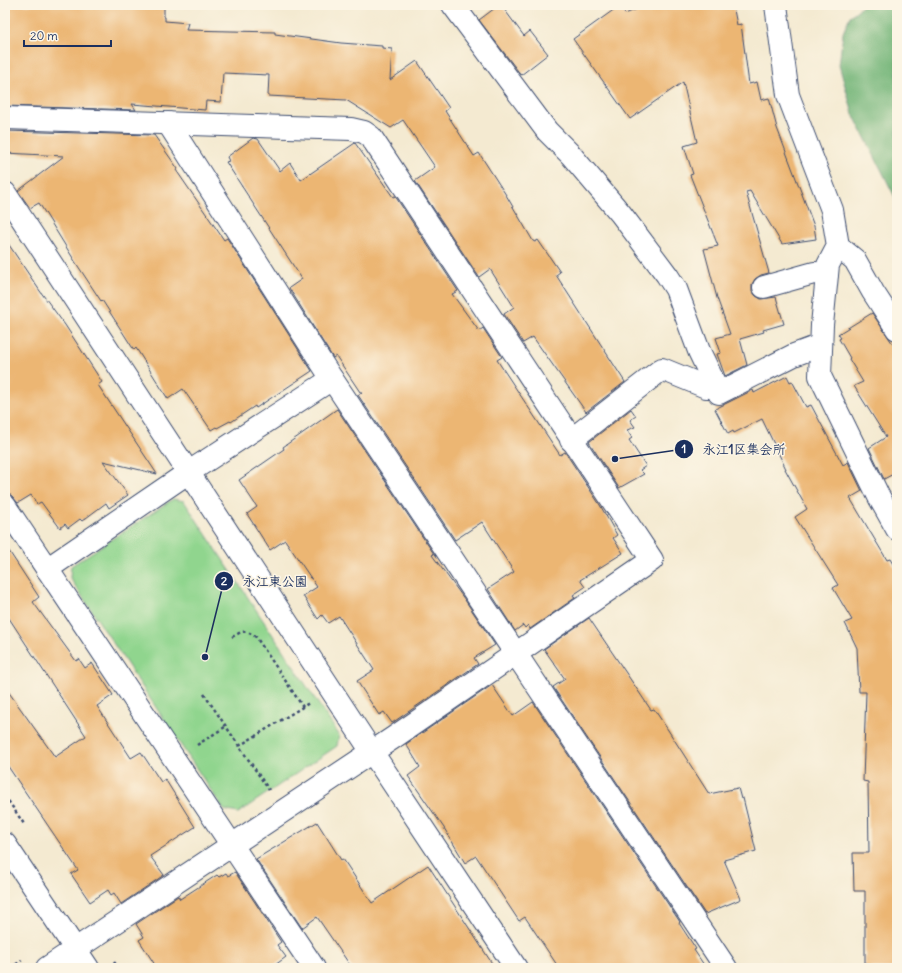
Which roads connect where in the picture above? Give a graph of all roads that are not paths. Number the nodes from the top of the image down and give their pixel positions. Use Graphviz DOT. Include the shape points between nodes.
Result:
graph roads {
  1 [pos="453,5"];
  2 [pos="776,5"];
  3 [pos="5,118"];
  4 [pos="168,123"];
  5 [pos="5,193"];
  6 [pos="838,246"];
  7 [pos="827,274"];
  8 [pos="764,288"];
  9 [pos="897,329"];
  10 [pos="821,345"];
  11 [pos="332,379"];
  12 [pos="716,386"];
  13 [pos="571,440"];
  14 [pos="188,472"];
  15 [pos="5,506"];
  16 [pos="897,529"];
  17 [pos="47,569"];
  18 [pos="516,654"];
  19 [pos="372,752"];
  20 [pos="5,844"];
  21 [pos="232,845"];
  22 [pos="75,949"];
  23 [pos="47,968"];
  24 [pos="88,968"];
  25 [pos="314,968"];
  26 [pos="516,968"];
  27 [pos="726,968"];
  1 -- 12 [label="street" via="547,131 621,214 667,275 676,289 699,351"];
  2 -- 6 [label="street" via="788,94 832,210"];
  3 -- 4 [label="street"];
  4 -- 11 [label="street"];
  4 -- 13 [label="street" via="351,129 364,132 371,137"];
  5 -- 14 [label="street"];
  6 -- 7 [label="street" via="828,265"];
  6 -- 9 [label="street" via="855,260"];
  7 -- 8 [label="street" via="814,273"];
  7 -- 10 [label="street"];
  10 -- 12 [label="street" via="794,355 719,393"];
  10 -- 16 [label="street" via="820,376"];
  11 -- 14 [label="street"];
  11 -- 18 [label="street"];
  12 -- 13 [label="street" via="706,387 662,369"];
  13 -- 18 [label="street" via="652,560"];
  14 -- 17 [label="street"];
  14 -- 19 [label="street"];
  15 -- 17 [label="street"];
  17 -- 21 [label="street"];
  18 -- 19 [label="street"];
  18 -- 27 [label="street"];
  19 -- 21 [label="street"];
  19 -- 26 [label="street"];
  20 -- 22 [label="street"];
  21 -- 22 [label="street"];
  21 -- 25 [label="street"];
  22 -- 23 [label="street"];
  22 -- 24 [label="street"];
}
